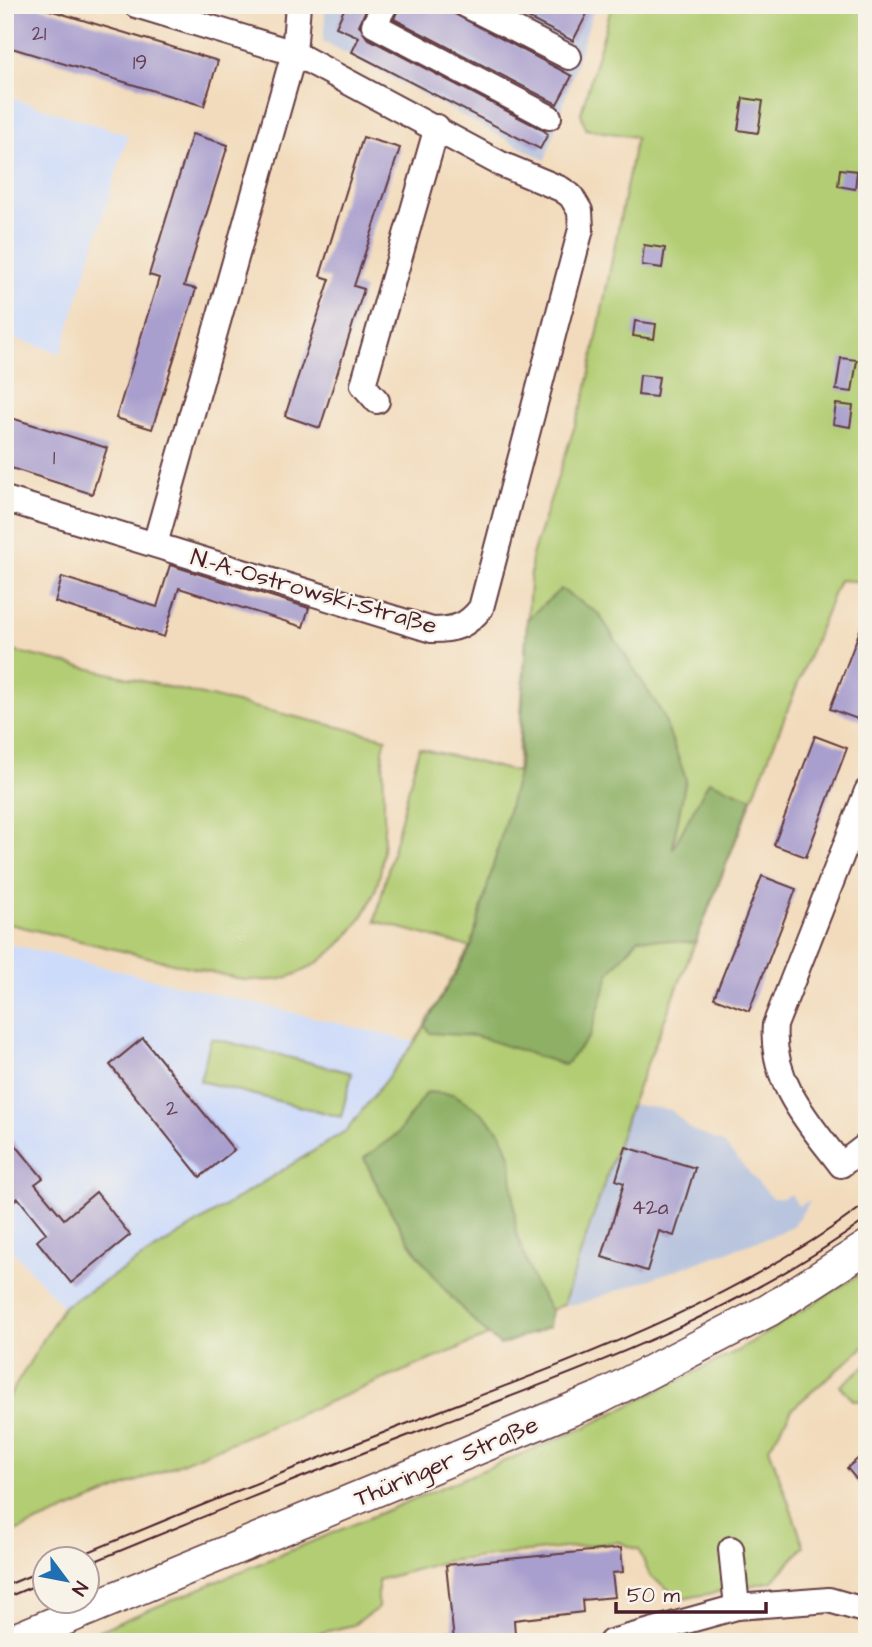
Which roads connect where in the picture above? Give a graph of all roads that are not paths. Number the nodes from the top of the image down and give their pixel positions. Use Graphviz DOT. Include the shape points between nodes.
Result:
graph roads {
  1 [pos="136,5"];
  2 [pos="298,5"];
  3 [pos="385,5"];
  4 [pos="466,5"];
  5 [pos="294,53"];
  6 [pos="569,57"];
  7 [pos="549,117"];
  8 [pos="437,127"];
  9 [pos="377,401"];
  10 [pos="5,499"];
  11 [pos="155,544"];
  12 [pos="867,791"];
  13 [pos="867,1145"];
  14 [pos="867,1247"];
  15 [pos="732,1549"];
  16 [pos="737,1607"];
  17 [pos="867,1611"];
  18 [pos="9,1642"];
  19 [pos="611,1642"];
  1 -- 5 [label="street, N.-A.-Ostrowski-Straße"];
  2 -- 5 [label="street"];
  3 -- 7 [label="street" via="374,25"];
  4 -- 6 [label="street"];
  5 -- 8 [label="street, N.-A.-Ostrowski-Straße"];
  5 -- 11 [label="street"];
  8 -- 9 [label="street" via="363,385"];
  8 -- 11 [label="street, N.-A.-Ostrowski-Straße" via="500,164 561,188 580,211 581,229 481,608 469,622 452,630 432,630"];
  10 -- 11 [label="street, N.-A.-Ostrowski-Straße"];
  12 -- 13 [label="street" via="775,1025 773,1042 784,1083 804,1118 841,1165"];
  14 -- 18 [label="main road, Thüringer Straße" via="769,1310 599,1398"];
  15 -- 16 [label="street"];
  16 -- 17 [label="street" via="829,1600"];
  16 -- 19 [label="street"];
}
